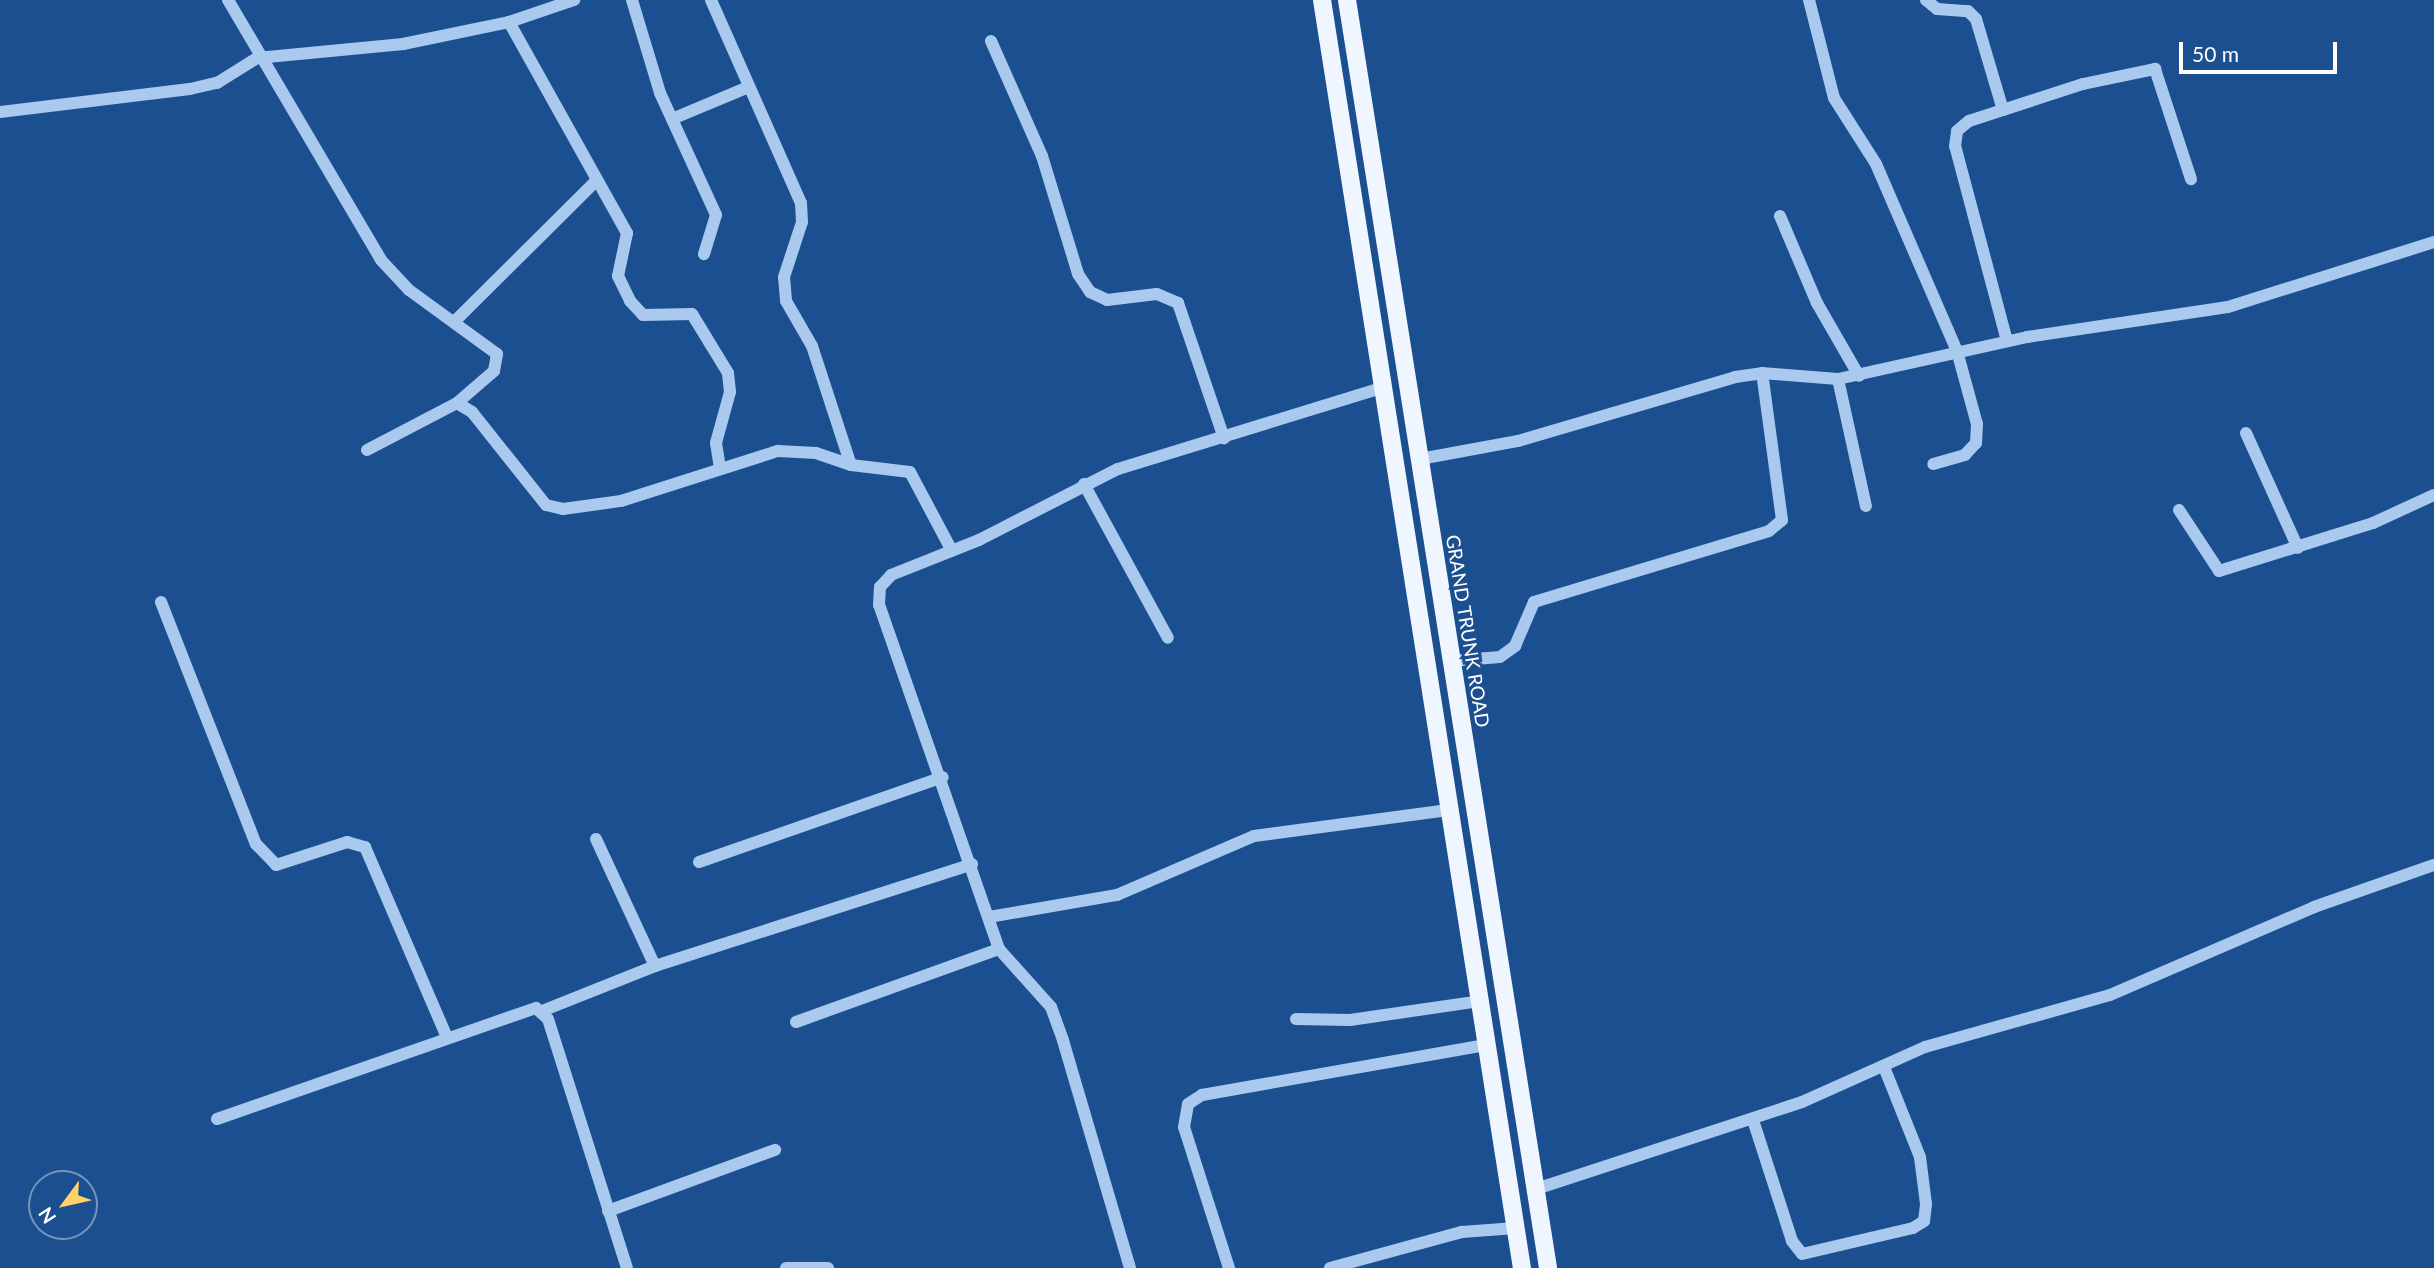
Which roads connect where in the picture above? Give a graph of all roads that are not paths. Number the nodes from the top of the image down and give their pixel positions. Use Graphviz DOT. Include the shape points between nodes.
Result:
graph roads {
  1 [pos="228,0"];
  2 [pos="574,0"];
  3 [pos="632,0"];
  4 [pos="711,0"];
  5 [pos="1322,0"];
  6 [pos="1347,0"];
  7 [pos="1809,0"];
  8 [pos="1926,0"];
  9 [pos="509,22"];
  10 [pos="991,41"];
  11 [pos="257,58"];
  12 [pos="746,88"];
  13 [pos="2003,110"];
  14 [pos="0,111"];
  15 [pos="672,119"];
  16 [pos="2191,179"];
  17 [pos="597,180"];
  18 [pos="1780,216"];
  19 [pos="2434,242"];
  20 [pos="704,254"];
  21 [pos="455,321"];
  22 [pos="2007,341"];
  23 [pos="1957,351"];
  24 [pos="1762,373"];
  25 [pos="1859,376"];
  26 [pos="1838,379"];
  27 [pos="1384,387"];
  28 [pos="457,403"];
  29 [pos="2246,432"];
  30 [pos="1224,438"];
  31 [pos="367,450"];
  32 [pos="1420,459"];
  33 [pos="1933,464"];
  34 [pos="851,466"];
  35 [pos="720,467"];
  36 [pos="1084,484"];
  37 [pos="2434,495"];
  38 [pos="1866,506"];
  39 [pos="2179,510"];
  40 [pos="2298,548"];
  41 [pos="952,551"];
  42 [pos="161,602"];
  43 [pos="1168,638"];
  44 [pos="1451,661"];
  45 [pos="943,777"];
  46 [pos="1450,810"];
  47 [pos="596,839"];
  48 [pos="699,862"];
  49 [pos="972,864"];
  50 [pos="2434,865"];
  51 [pos="989,917"];
  52 [pos="999,949"];
  53 [pos="655,966"];
  54 [pos="1479,1001"];
  55 [pos="542,1011"];
  56 [pos="1296,1019"];
  57 [pos="796,1022"];
  58 [pos="447,1037"];
  59 [pos="1486,1045"];
  60 [pos="1884,1067"];
  61 [pos="217,1119"];
  62 [pos="1753,1120"];
  63 [pos="775,1150"];
  64 [pos="1536,1189"];
  65 [pos="608,1211"];
  66 [pos="1516,1228"];
  67 [pos="627,1268"];
  68 [pos="786,1268"];
  69 [pos="828,1268"];
  70 [pos="1130,1268"];
  71 [pos="1230,1268"];
  72 [pos="1331,1268"];
  73 [pos="1522,1268"];
  74 [pos="1548,1268"];
  1 -- 11 [label="street"];
  2 -- 9 [label="street"];
  3 -- 15 [label="street"];
  4 -- 12 [label="street"];
  5 -- 27 [label="main road"];
  6 -- 32 [label="main road, GRAND TRUNK ROAD"];
  7 -- 23 [label="street" via="1834,99 1876,164"];
  8 -- 13 [label="street" via="1937,9 1968,11 1976,19"];
  9 -- 11 [label="street" via="354,52"];
  9 -- 17 [label="street"];
  10 -- 30 [label="street" via="1042,156 1078,274 1090,292 1107,300 1157,294 1178,303"];
  11 -- 14 [label="street" via="199,87"];
  11 -- 21 [label="street" via="381,260 408,290"];
  12 -- 15 [label="street"];
  12 -- 34 [label="street" via="801,203 802,222 784,276 786,300 811,346"];
  13 -- 16 [label="street" via="2155,69 2164,79"];
  13 -- 22 [label="street" via="1969,121 1957,131 1955,146"];
  15 -- 20 [label="street" via="716,215"];
  17 -- 21 [label="street"];
  17 -- 35 [label="street" via="627,233 618,276 630,301 643,315 692,314 728,373 730,392 716,443"];
  18 -- 25 [label="street" via="1817,303"];
  19 -- 22 [label="street" via="2276,296"];
  21 -- 28 [label="street" via="485,341 499,364"];
  22 -- 23 [label="street"];
  23 -- 25 [label="street"];
  23 -- 33 [label="street" via="1976,443 1965,455"];
  24 -- 26 [label="street"];
  24 -- 32 [label="street" via="1507,443"];
  24 -- 44 [label="street" via="1782,520 1769,531 1534,603 1515,646 1500,657"];
  25 -- 26 [label="street"];
  26 -- 38 [label="street"];
  27 -- 30 [label="street"];
  27 -- 46 [label="main road"];
  28 -- 31 [label="street"];
  28 -- 35 [label="street" via="472,412 546,505 621,501"];
  29 -- 40 [label="street"];
  30 -- 36 [label="street"];
  32 -- 44 [label="main road, GRAND TRUNK ROAD"];
  34 -- 35 [label="street" via="816,453 778,451"];
  34 -- 41 [label="street" via="911,472"];
  36 -- 41 [label="street"];
  36 -- 43 [label="street"];
  37 -- 40 [label="street"];
  39 -- 40 [label="street" via="2219,571"];
  41 -- 45 [label="street" via="891,575 880,587 880,605"];
  42 -- 58 [label="street" via="256,844 276,864 347,842 365,848"];
  44 -- 64 [label="main road, GRAND TRUNK ROAD"];
  45 -- 48 [label="street"];
  45 -- 49 [label="street"];
  46 -- 51 [label="street" via="1254,836 1117,895"];
  46 -- 54 [label="main road"];
  47 -- 53 [label="street"];
  49 -- 51 [label="street"];
  49 -- 53 [label="street"];
  50 -- 60 [label="street" via="2292,916 2110,995 1972,1032"];
  51 -- 52 [label="street"];
  52 -- 57 [label="street"];
  52 -- 70 [label="street" via="1051,1007"];
  53 -- 55 [label="street"];
  54 -- 56 [label="street" via="1350,1020"];
  54 -- 59 [label="main road"];
  55 -- 58 [label="street" via="528,1006"];
  55 -- 65 [label="street"];
  58 -- 61 [label="street"];
  59 -- 66 [label="main road"];
  59 -- 71 [label="street" via="1202,1095 1188,1104 1184,1127"];
  60 -- 62 [label="street"];
  60 -- 62 [label="street" via="1920,1157 1926,1204 1924,1220 1913,1228 1802,1254 1791,1241"];
  62 -- 64 [label="street"];
  63 -- 65 [label="street"];
  64 -- 74 [label="main road, GRAND TRUNK ROAD"];
  65 -- 67 [label="street"];
  66 -- 72 [label="street" via="1462,1232"];
  66 -- 73 [label="main road"];
  68 -- 69 [label="street"];
}
